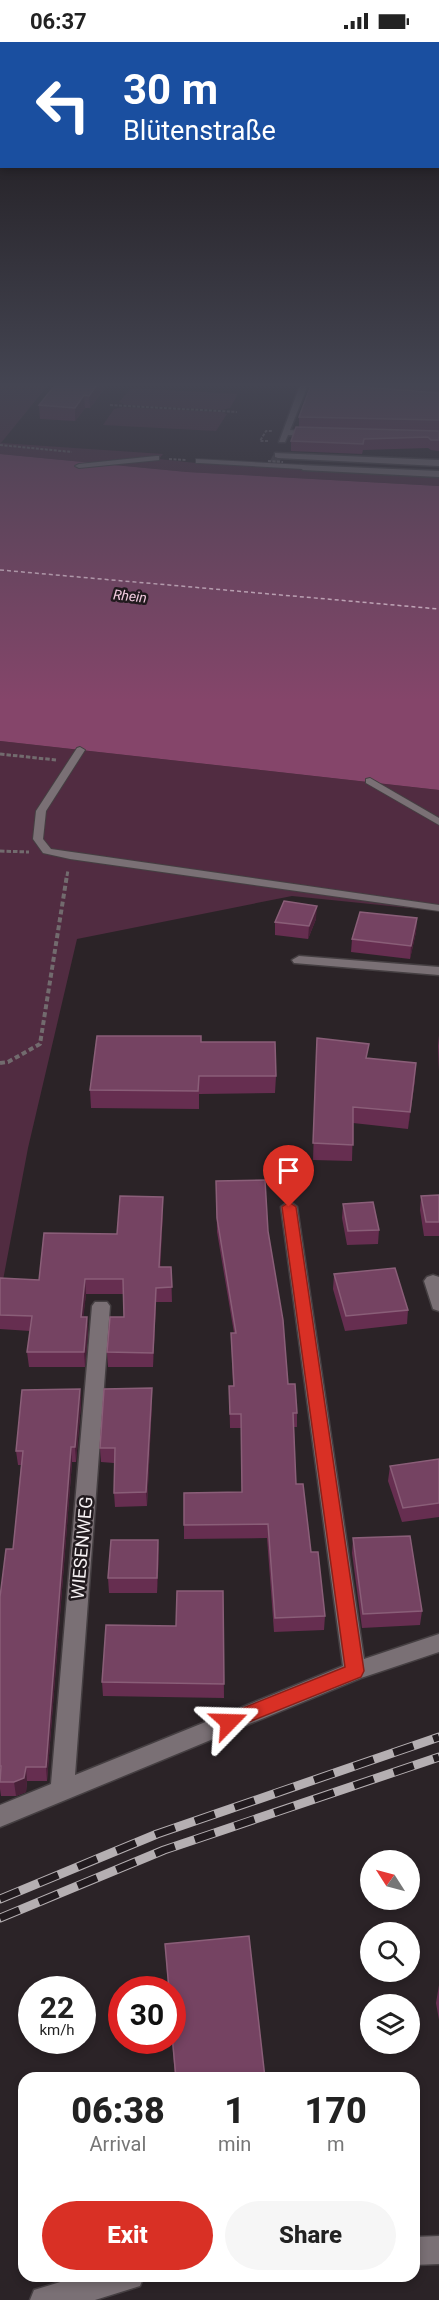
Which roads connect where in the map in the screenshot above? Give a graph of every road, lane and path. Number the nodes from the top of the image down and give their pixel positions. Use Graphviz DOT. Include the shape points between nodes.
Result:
graph roads {
  1 [pos="80,750"];
  2 [pos="0,754"];
  3 [pos="72,761"];
  4 [pos="370,781"];
  5 [pos="439,822"];
  6 [pos="46,850"];
  7 [pos="0,851"];
  8 [pos="70,856"];
  9 [pos="439,908"];
  10 [pos="299,960"];
  11 [pos="439,971"];
  12 [pos="0,1063"];
  13 [pos="289,1207"];
  14 [pos="433,1281"];
  15 [pos="439,1305"];
  16 [pos="101,1306"];
  17 [pos="439,1643"];
  18 [pos="355,1671"];
  19 [pos="62,1789"];
  20 [pos="0,1816"];
  21 [pos="439,2250"];
  22 [pos="420,2251"];
  23 [pos="108,2282"];
  24 [pos="44,2300"];
  1 -- 3 [label="lane"];
  2 -- 3 [label="path"];
  3 -- 6 [label="lane" via="41,811 38,839"];
  4 -- 5 [label="lane"];
  6 -- 7 [label="path"];
  6 -- 8 [label="lane"];
  8 -- 9 [label="lane"];
  8 -- 12 [label="path" via="40,1044"];
  10 -- 11 [label="street"];
  13 -- 18 [label="street"];
  14 -- 15 [label="street"];
  16 -- 19 [label="street, WIESENWEG"];
  17 -- 18 [label="street"];
  18 -- 19 [label="street"];
  19 -- 20 [label="street"];
  21 -- 22 [label="street"];
  23 -- 24 [label="street"];
}
